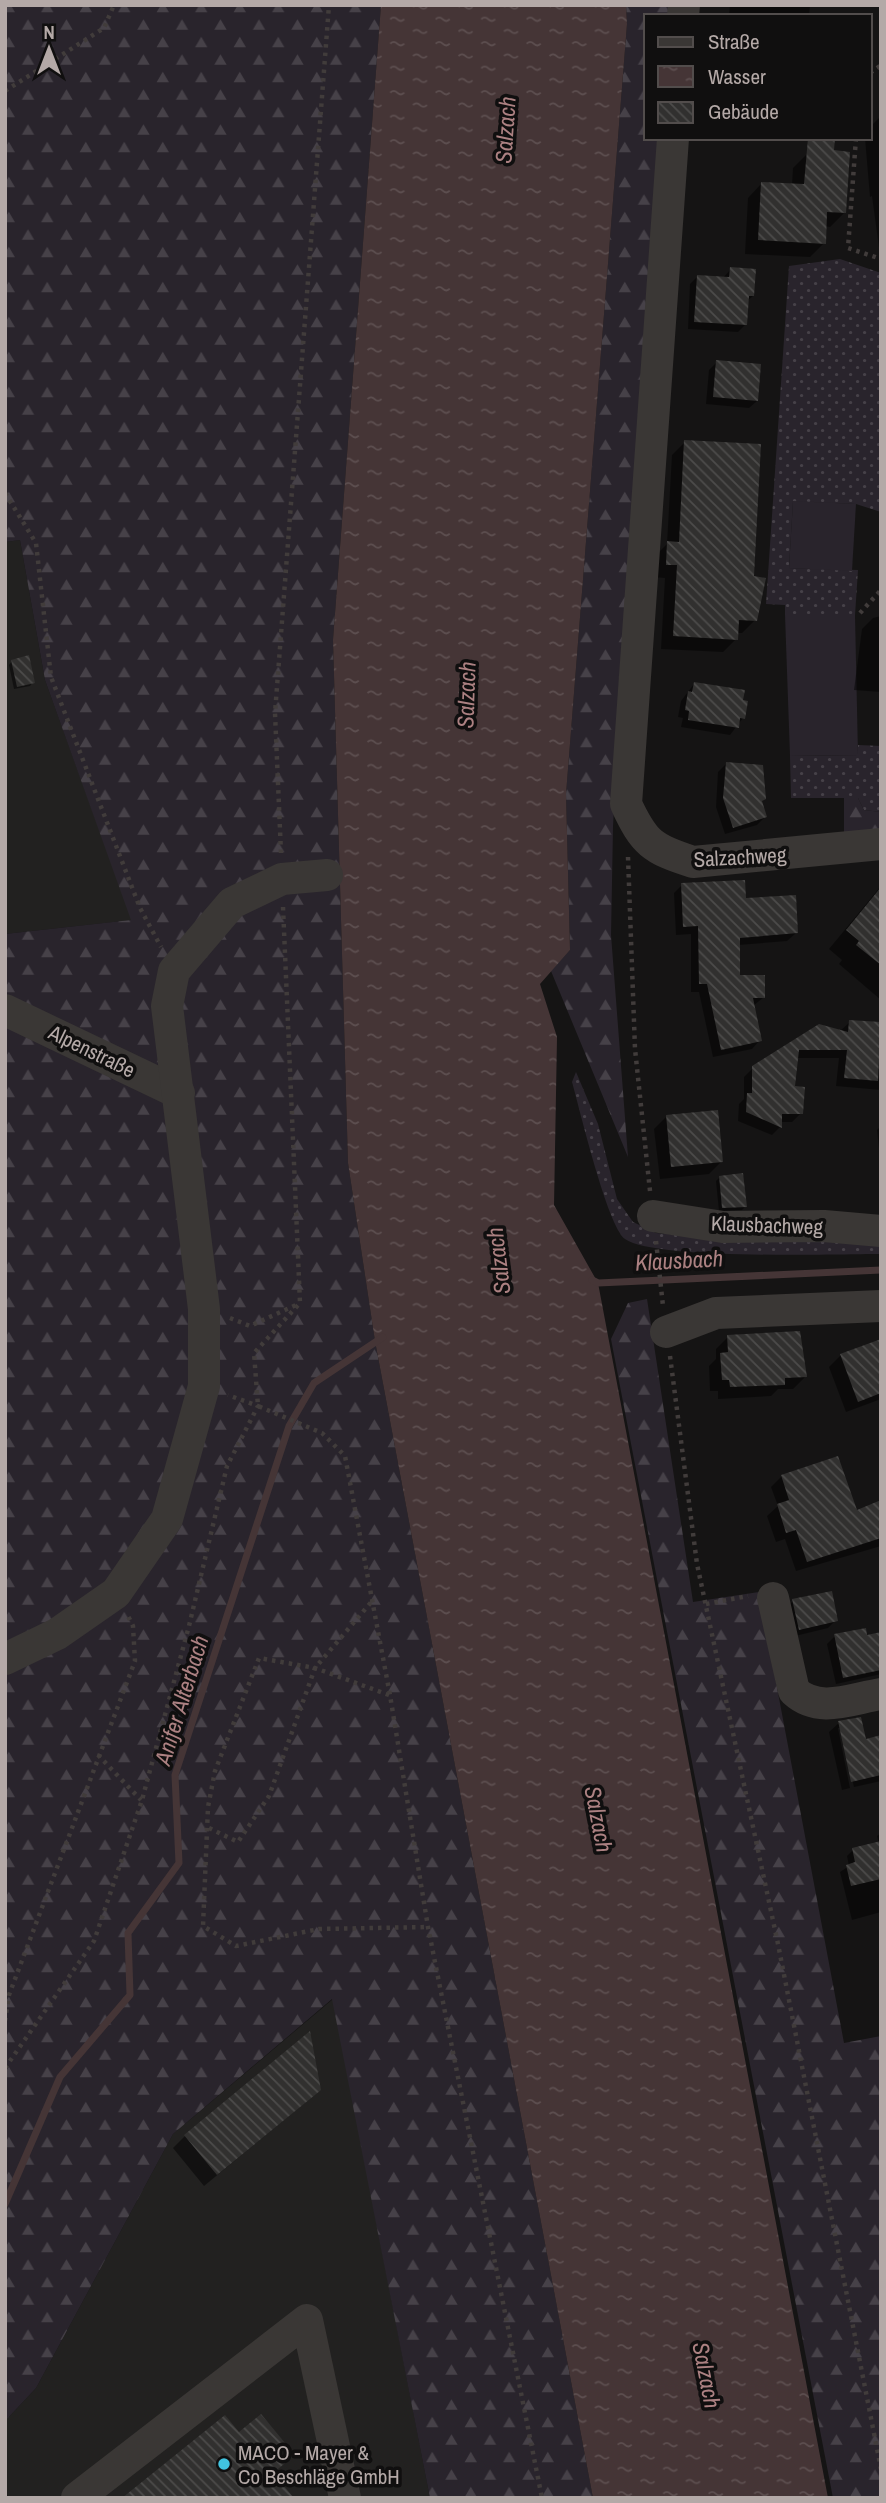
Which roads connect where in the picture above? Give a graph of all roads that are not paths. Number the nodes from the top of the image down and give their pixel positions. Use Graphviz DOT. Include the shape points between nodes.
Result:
graph roads {
  1 [pos="673,140"];
  2 [pos="881,845"];
  3 [pos="303,877"];
  4 [pos="5,1010"];
  5 [pos="179,1093"];
  6 [pos="653,1216"];
  7 [pos="881,1231"];
  8 [pos="881,1306"];
  9 [pos="666,1332"];
  10 [pos="773,1598"];
  11 [pos="5,1659"];
  12 [pos="881,1695"];
  13 [pos="77,2498"];
  14 [pos="345,2498"];
  1 -- 2 [label="street, Salzachweg" via="626,804 639,834 663,852 692,862"];
  3 -- 5 [label="street" via="232,903 174,971 167,1006"];
  4 -- 5 [label="street, Alpenstraße"];
  5 -- 11 [label="street" via="204,1309 204,1386 167,1519 116,1593 57,1634"];
  6 -- 7 [label="street, Klausbachweg" via="723,1227 824,1226"];
  8 -- 9 [label="street" via="716,1313"];
  10 -- 12 [label="street" via="794,1691 804,1701 816,1704"];
  13 -- 14 [label="street" via="307,2320"];
}
